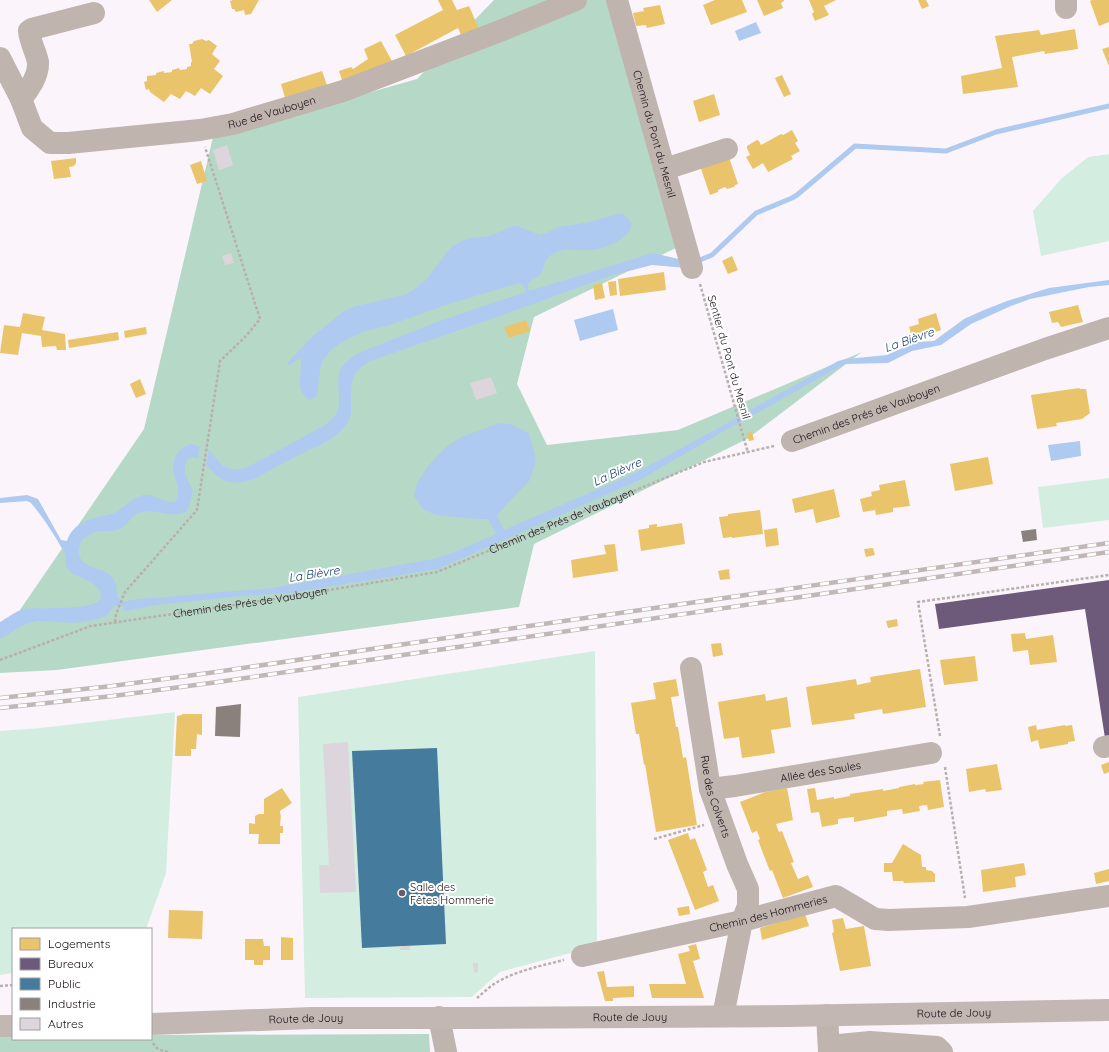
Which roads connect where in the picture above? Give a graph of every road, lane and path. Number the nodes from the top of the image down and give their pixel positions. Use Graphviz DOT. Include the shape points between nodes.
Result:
graph roads {
  1 [pos="576,0"];
  2 [pos="617,0"];
  3 [pos="94,13"];
  4 [pos="0,58"];
  5 [pos="21,99"];
  6 [pos="200,130"];
  7 [pos="728,149"];
  8 [pos="665,169"];
  9 [pos="691,264"];
  10 [pos="1109,328"];
  11 [pos="792,441"];
  12 [pos="748,452"];
  13 [pos="1109,575"];
  14 [pos="918,602"];
  15 [pos="115,622"];
  16 [pos="0,660"];
  17 [pos="691,668"];
  18 [pos="931,753"];
  19 [pos="710,790"];
  20 [pos="720,820"];
  21 [pos="654,839"];
  22 [pos="1109,896"];
  23 [pos="742,921"];
  24 [pos="582,956"];
  25 [pos="12,985"];
  26 [pos="0,986"];
  27 [pos="1109,1010"];
  28 [pos="828,1015"];
  29 [pos="723,1016"];
  30 [pos="439,1017"];
  31 [pos="470,1018"];
  32 [pos="152,1024"];
  33 [pos="0,1026"];
  34 [pos="12,1026"];
  35 [pos="152,1040"];
  36 [pos="829,1049"];
  37 [pos="170,1052"];
  38 [pos="446,1052"];
  39 [pos="942,1052"];
  1 -- 6 [label="street, Rue de Vauboyen" via="343,91 233,124"];
  2 -- 8 [label="street, Chemin du Pont du Mesnil"];
  3 -- 5 [label="street" via="32,28 29,31 38,63 30,88"];
  4 -- 5 [label="street, Rue de Vauboyen"];
  5 -- 6 [label="street, Rue de Vauboyen" via="32,128 50,143"];
  6 -- 15 [label="path" via="260,319 220,361 197,510 126,592"];
  7 -- 8 [label="street"];
  8 -- 9 [label="street, Chemin du Pont du Mesnil"];
  9 -- 12 [label="path, Sentier du Pont du Mesnil" via="697,273"];
  10 -- 11 [label="street, Chemin des Prés de Vauboyen"];
  11 -- 12 [label="path, Chemin des Prés de Vauboyen"];
  12 -- 15 [label="path, Chemin des Prés de Vauboyen" via="704,462 437,572"];
  13 -- 14 [label="path"];
  15 -- 16 [label="path, Chemin des Prés de Vauboyen" via="91,626"];
  17 -- 19 [label="street, Rue des Colverts"];
  18 -- 19 [label="street, Allée des Saules"];
  19 -- 20 [label="street, Rue des Colverts"];
  20 -- 21 [label="path"];
  20 -- 23 [label="street, Rue des Colverts" via="748,889 748,906"];
  22 -- 23 [label="street, Chemin des Hommeries" via="968,916 888,920 875,919 836,896"];
  23 -- 24 [label="street, Chemin des Hommeries"];
  23 -- 29 [label="street, Rue des Colverts"];
  24 -- 31 [label="path" via="532,968 492,985 476,1000"];
  25 -- 26 [label="path"];
  27 -- 28 [label="main road, Route de Jouy"];
  28 -- 29 [label="main road, Route de Jouy"];
  28 -- 36 [label="street"];
  29 -- 31 [label="main road, Route de Jouy"];
  30 -- 31 [label="main road, Route de Jouy"];
  30 -- 32 [label="main road, Route de Jouy" via="312,1018"];
  30 -- 38 [label="street"];
  33 -- 34 [label="main road"];
  35 -- 37 [label="path" via="161,1051"];
  36 -- 39 [label="street" via="870,1042 937,1047"];
}
